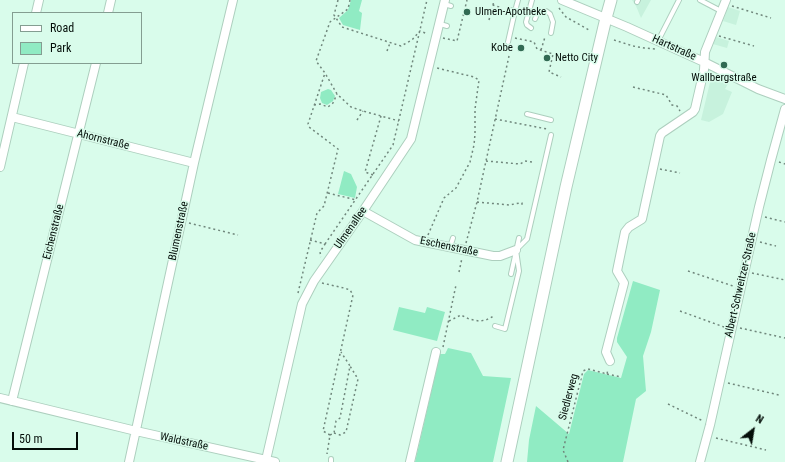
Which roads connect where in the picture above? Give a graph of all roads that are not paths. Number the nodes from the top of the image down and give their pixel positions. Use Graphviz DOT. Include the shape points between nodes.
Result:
graph roads {
  1 [pos="39,0"];
  2 [pos="111,0"];
  3 [pos="233,0"];
  4 [pos="518,0"];
  5 [pos="532,0"];
  6 [pos="562,0"];
  7 [pos="612,0"];
  8 [pos="679,0"];
  9 [pos="700,0"];
  10 [pos="447,3"];
  11 [pos="724,5"];
  12 [pos="36,12"];
  13 [pos="108,12"];
  14 [pos="606,18"];
  15 [pos="535,19"];
  16 [pos="531,28"];
  17 [pos="549,32"];
  18 [pos="508,42"];
  19 [pos="657,45"];
  20 [pos="704,62"];
  21 [pos="24,64"];
  22 [pos="96,64"];
  23 [pos="785,99"];
  24 [pos="785,109"];
  25 [pos="527,114"];
  26 [pos="12,117"];
  27 [pos="551,120"];
  28 [pos="78,134"];
  29 [pos="550,138"];
  30 [pos="194,163"];
  31 [pos="0,168"];
  32 [pos="363,211"];
  33 [pos="453,238"];
  34 [pos="519,238"];
  35 [pos="450,247"];
  36 [pos="516,250"];
  37 [pos="511,274"];
  38 [pos="495,326"];
  39 [pos="436,352"];
  40 [pos="610,361"];
  41 [pos="0,398"];
  42 [pos="12,401"];
  43 [pos="136,431"];
  44 [pos="266,460"];
  45 [pos="129,462"];
  46 [pos="275,462"];
  47 [pos="410,462"];
  48 [pos="508,462"];
  49 [pos="700,462"];
  1 -- 12 [label="street"];
  2 -- 13 [label="street"];
  3 -- 30 [label="street, Blumenstraße"];
  4 -- 18 [label="lane"];
  5 -- 16 [label="lane" via="526,22"];
  6 -- 14 [label="street, Hartstraße"];
  7 -- 14 [label="main road"];
  8 -- 19 [label="lane"];
  9 -- 11 [label="lane"];
  10 -- 32 [label="street, Ulmenallee" via="411,138"];
  11 -- 20 [label="street" via="705,52"];
  14 -- 19 [label="street, Hartstraße"];
  14 -- 48 [label="main road" via="566,187"];
  15 -- 17 [label="lane" via="541,11 550,14 553,22"];
  19 -- 20 [label="street, Hartstraße"];
  20 -- 23 [label="street, Hartstraße" via="758,89"];
  20 -- 40 [label="street" via="695,109 660,136 642,219 625,232 617,271 624,283 606,352"];
  21 -- 26 [label="street"];
  22 -- 28 [label="street, Eichenstraße"];
  24 -- 49 [label="street, Albert-Schweitzer-Straße" via="764,185 740,288 734,328"];
  25 -- 27 [label="lane"];
  26 -- 28 [label="street, Ahornstraße"];
  26 -- 31 [label="street"];
  28 -- 30 [label="street, Ahornstraße"];
  28 -- 42 [label="street, Eichenstraße"];
  29 -- 36 [label="lane" via="527,239"];
  30 -- 43 [label="street, Blumenstraße"];
  32 -- 35 [label="street, Eschenstraße" via="415,240"];
  32 -- 44 [label="street, Ulmenallee" via="314,281 302,304"];
  33 -- 35 [label="lane"];
  34 -- 36 [label="lane"];
  35 -- 36 [label="street, Eschenstraße" via="493,256"];
  36 -- 37 [label="lane"];
  36 -- 38 [label="lane" via="519,271 505,329"];
  39 -- 47 [label="street"];
  41 -- 42 [label="street, Waldstraße"];
  42 -- 43 [label="street, Waldstraße"];
  43 -- 44 [label="street, Waldstraße"];
  43 -- 45 [label="street, Blumenstraße"];
  44 -- 46 [label="street, Waldstraße"];
}
